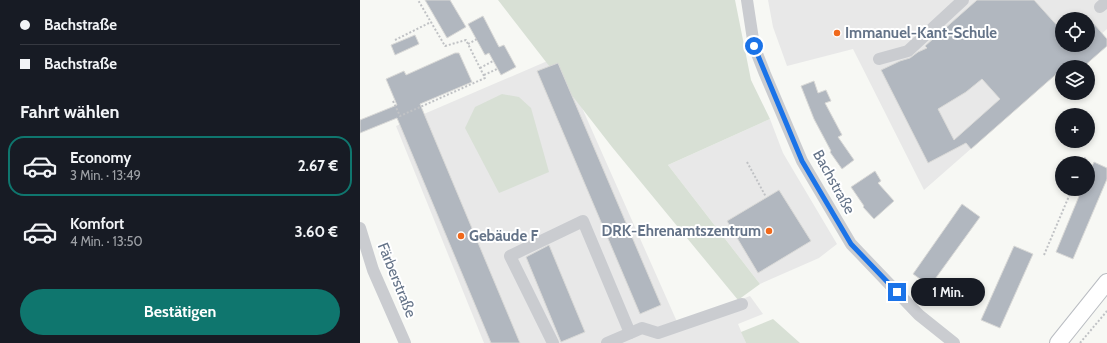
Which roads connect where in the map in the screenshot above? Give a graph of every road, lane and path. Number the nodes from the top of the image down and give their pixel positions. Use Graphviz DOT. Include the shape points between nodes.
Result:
graph roads {
  1 [pos="418,0"];
  2 [pos="747,0"];
  3 [pos="963,0"];
  4 [pos="437,22"];
  5 [pos="432,23"];
  6 [pos="477,39"];
  7 [pos="395,40"];
  8 [pos="468,44"];
  9 [pos="879,59"];
  10 [pos="493,61"];
  11 [pos="480,68"];
  12 [pos="498,69"];
  13 [pos="484,75"];
  14 [pos="393,102"];
  15 [pos="416,105"];
  16 [pos="418,109"];
  17 [pos="747,162"];
  18 [pos="1069,196"];
  19 [pos="766,197"];
  20 [pos="360,228"];
  21 [pos="1044,255"];
  22 [pos="1107,282"];
  23 [pos="742,304"];
  24 [pos="1107,311"];
  25 [pos="630,333"];
  26 [pos="659,338"];
  27 [pos="405,343"];
  28 [pos="554,343"];
  29 [pos="607,343"];
  30 [pos="954,343"];
  31 [pos="1058,343"];
  32 [pos="1080,343"];
  1 -- 5 [label="path"];
  2 -- 30 [label="street, Bachstraße" via="754,46 802,161 851,244 919,315"];
  3 -- 9 [label="street" via="908,51"];
  4 -- 5 [label="path"];
  5 -- 7 [label="path"];
  5 -- 8 [label="path" via="445,46 466,40"];
  6 -- 8 [label="path"];
  8 -- 11 [label="path"];
  10 -- 11 [label="path"];
  11 -- 13 [label="path"];
  12 -- 13 [label="path"];
  13 -- 16 [label="path" via="485,78"];
  14 -- 16 [label="path" via="400,116"];
  15 -- 16 [label="path"];
  17 -- 19 [label="path"];
  18 -- 21 [label="path"];
  20 -- 27 [label="street, Färberstraße" via="373,270"];
  22 -- 31 [label="main road"];
  23 -- 26 [label="street"];
  24 -- 32 [label="path"];
  25 -- 26 [label="street" via="642,328"];
  25 -- 28 [label="street" via="584,221 510,256"];
  25 -- 29 [label="street"];
}
